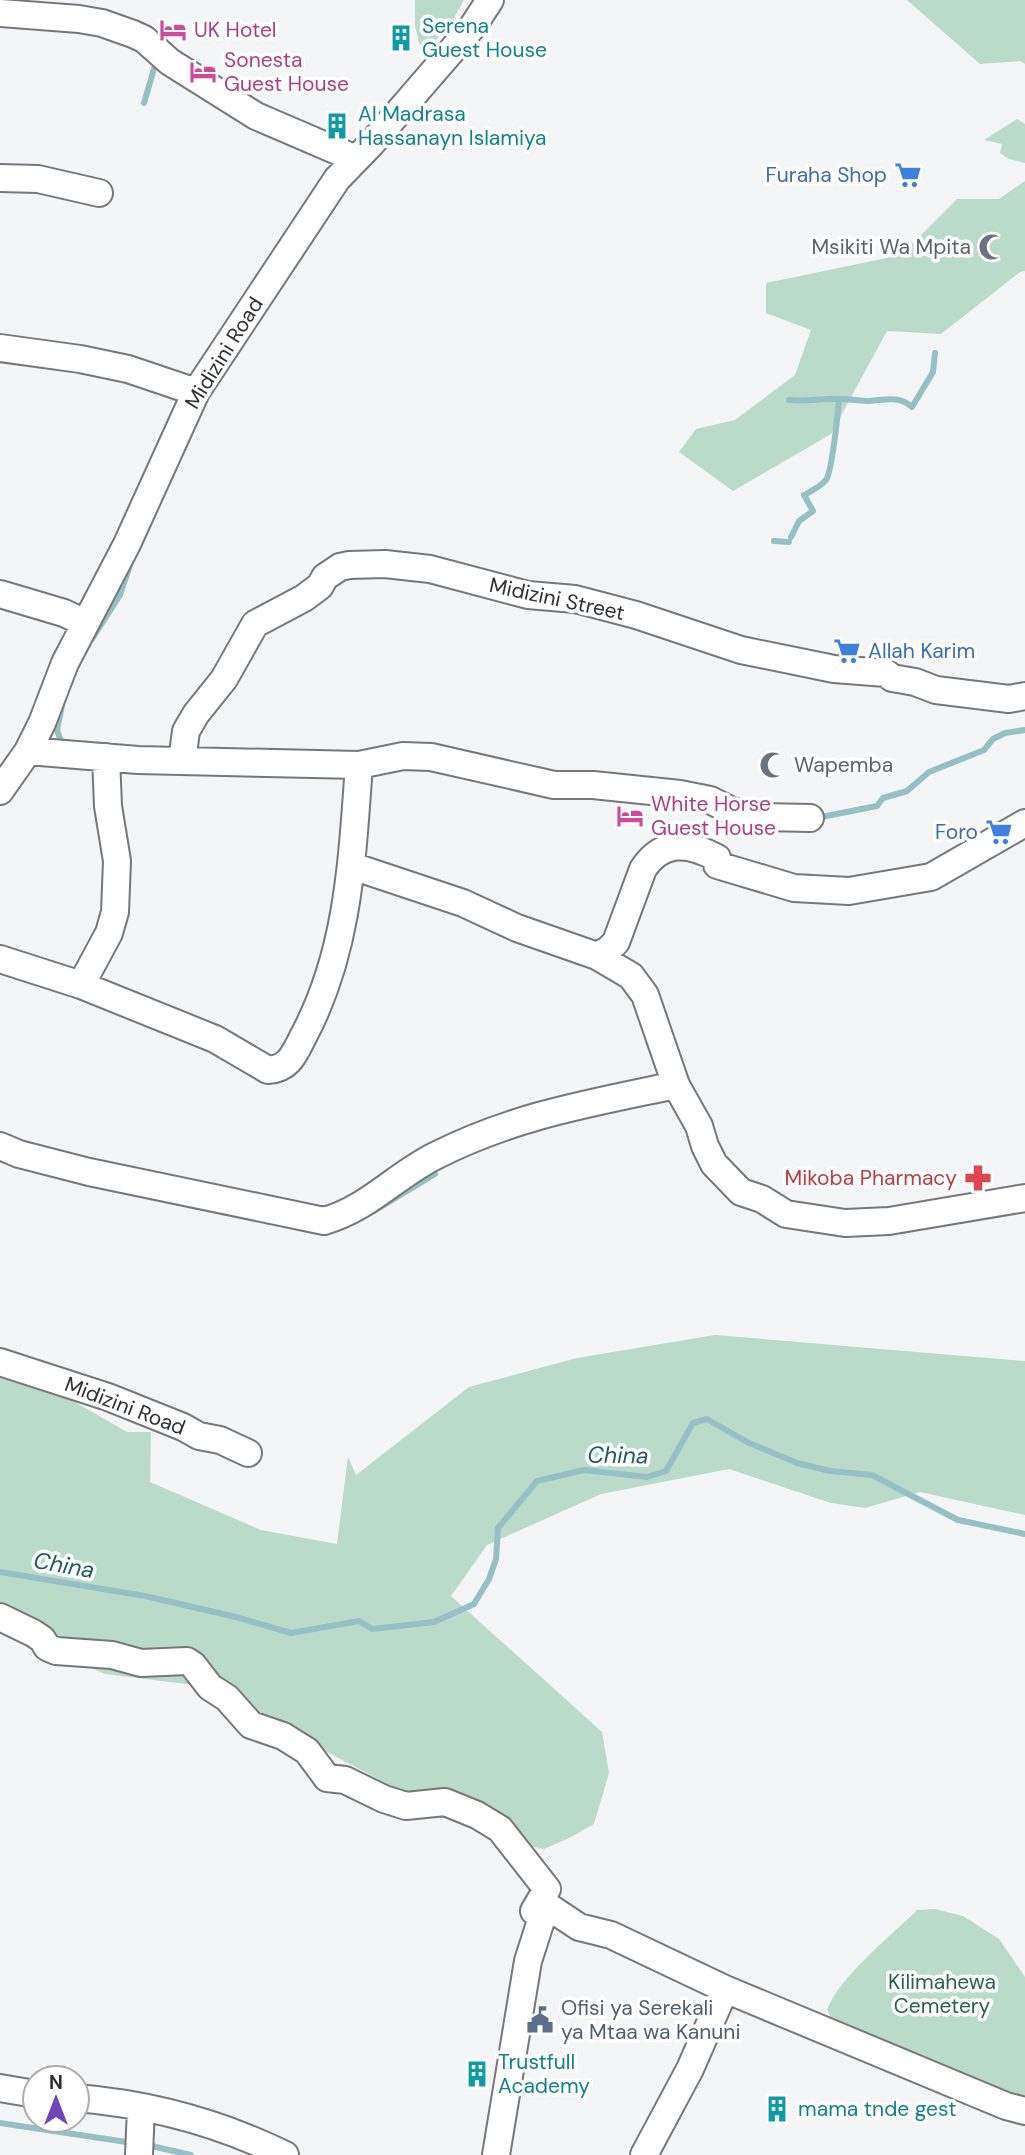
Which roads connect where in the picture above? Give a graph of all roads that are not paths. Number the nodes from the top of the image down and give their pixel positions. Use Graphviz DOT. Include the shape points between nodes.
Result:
graph roads {
  1 [pos="490,0"];
  2 [pos="0,13"];
  3 [pos="356,159"];
  4 [pos="0,178"];
  5 [pos="99,193"];
  6 [pos="0,348"];
  7 [pos="196,392"];
  8 [pos="0,594"];
  9 [pos="85,623"];
  10 [pos="1025,696"];
  11 [pos="28,751"];
  12 [pos="106,757"];
  13 [pos="182,761"];
  14 [pos="359,765"];
  15 [pos="0,791"];
  16 [pos="810,818"];
  17 [pos="1025,823"];
  18 [pos="352,866"];
  19 [pos="597,957"];
  20 [pos="0,959"];
  21 [pos="81,985"];
  22 [pos="676,1086"];
  23 [pos="0,1146"];
  24 [pos="1025,1198"];
  25 [pos="0,1362"];
  26 [pos="248,1453"];
  27 [pos="0,1617"];
  28 [pos="546,1905"];
  29 [pos="725,1989"];
  30 [pos="0,2088"];
  31 [pos="21,2092"];
  32 [pos="91,2100"];
  33 [pos="141,2108"];
  34 [pos="1025,2111"];
  35 [pos="139,2155"];
  36 [pos="285,2155"];
  37 [pos="496,2155"];
  38 [pos="644,2155"];
  1 -- 3 [label="street, Midizini Road" via="473,26"];
  2 -- 3 [label="street" via="79,19 133,34 256,116"];
  3 -- 7 [label="street, Midizini Road" via="310,218"];
  4 -- 5 [label="street" via="38,179"];
  6 -- 7 [label="street" via="128,369"];
  7 -- 9 [label="street, Midizini Road" via="127,544"];
  8 -- 9 [label="street" via="64,612"];
  9 -- 11 [label="street, Midizini Road"];
  10 -- 13 [label="street, Midizini Street" via="936,690 886,673 834,669 719,644 575,599 528,595 430,569 363,563 340,567 304,598 255,624 224,679 195,714 186,731"];
  11 -- 12 [label="street"];
  11 -- 15 [label="street, Midizini Road"];
  12 -- 13 [label="street"];
  12 -- 21 [label="street" via="117,861 115,912"];
  13 -- 14 [label="street"];
  14 -- 16 [label="street" via="402,756 431,757 554,785 680,794 762,817"];
  14 -- 18 [label="street"];
  17 -- 19 [label="street" via="931,877 835,892 794,888 717,865 717,858 707,853 665,848 643,870 616,942"];
  18 -- 19 [label="street" via="463,903"];
  18 -- 21 [label="street" via="333,970 289,1063 275,1070 215,1039"];
  19 -- 22 [label="street" via="639,984"];
  20 -- 21 [label="street"];
  22 -- 23 [label="street" via="542,1113 501,1128 433,1157 357,1209 324,1221 89,1172"];
  22 -- 24 [label="street" via="715,1164 741,1192 786,1214 845,1223 889,1221"];
  25 -- 26 [label="street, Midizini Road" via="108,1397"];
  27 -- 28 [label="street" via="56,1651 112,1655 149,1664 187,1661 251,1725 284,1736 307,1751 327,1778 345,1780 406,1805 445,1802 500,1829 547,1889 534,1910"];
  28 -- 29 [label="street" via="579,1927 611,1935"];
  28 -- 37 [label="street" via="528,1961"];
  29 -- 34 [label="street"];
  29 -- 38 [label="street" via="690,2069"];
  30 -- 31 [label="street"];
  32 -- 33 [label="street"];
  33 -- 35 [label="street"];
  33 -- 36 [label="street" via="207,2123"];
}
